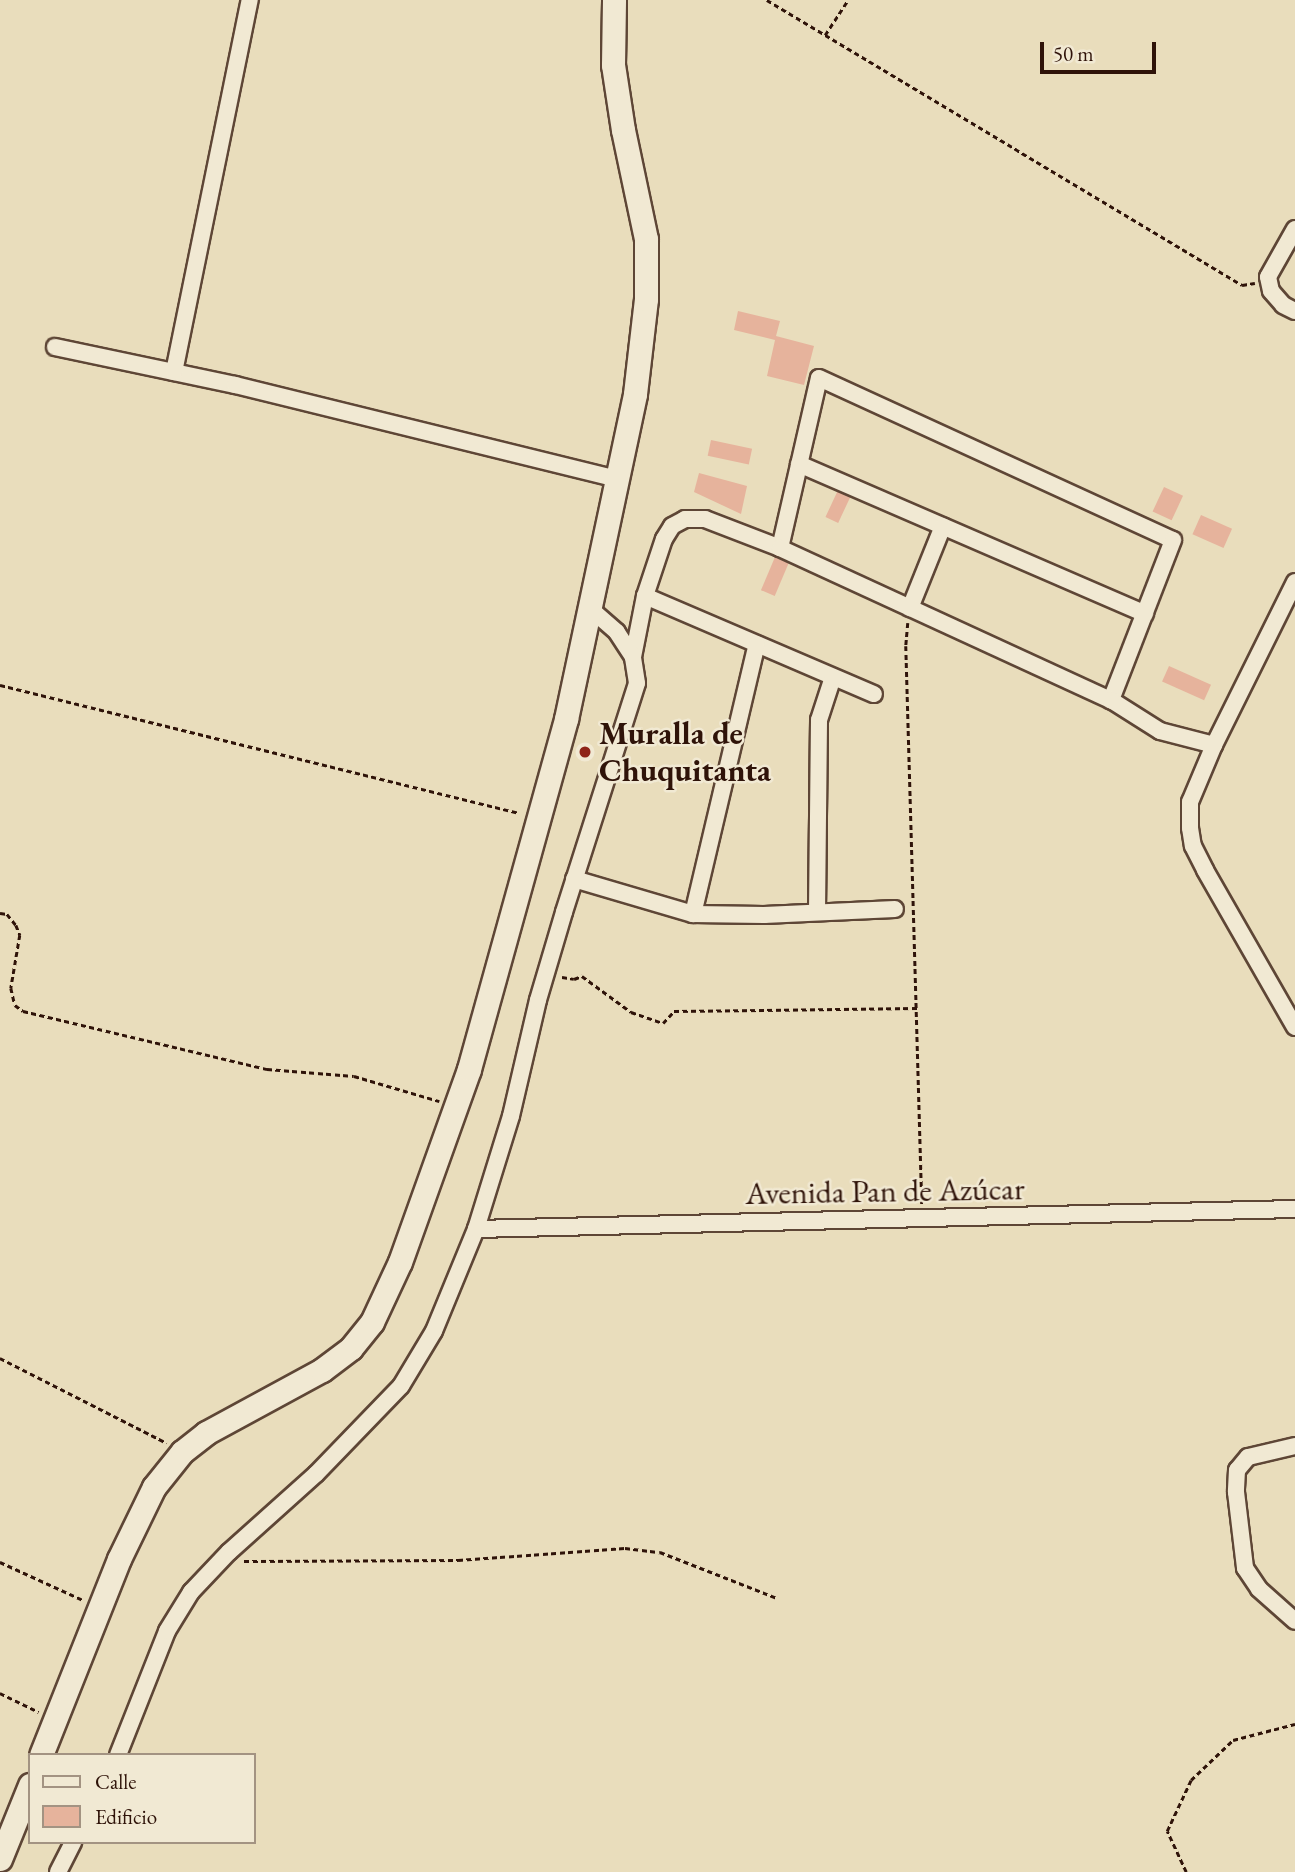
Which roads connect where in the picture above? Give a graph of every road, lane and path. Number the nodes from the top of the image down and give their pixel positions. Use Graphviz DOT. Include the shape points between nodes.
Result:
graph roads {
  1 [pos="250,0"];
  2 [pos="614,0"];
  3 [pos="767,0"];
  4 [pos="848,0"];
  5 [pos="825,35"];
  6 [pos="1295,229"];
  7 [pos="1269,281"];
  8 [pos="1295,311"];
  9 [pos="55,347"];
  10 [pos="174,372"];
  11 [pos="799,464"];
  12 [pos="617,479"];
  13 [pos="943,526"];
  14 [pos="780,548"];
  15 [pos="1295,582"];
  16 [pos="645,596"];
  17 [pos="909,608"];
  18 [pos="591,609"];
  19 [pos="1145,614"];
  20 [pos="757,644"];
  21 [pos="632,657"];
  22 [pos="833,677"];
  23 [pos="0,684"];
  24 [pos="874,694"];
  25 [pos="1111,700"];
  26 [pos="1214,745"];
  27 [pos="539,818"];
  28 [pos="574,879"];
  29 [pos="895,909"];
  30 [pos="817,912"];
  31 [pos="0,913"];
  32 [pos="693,914"];
  33 [pos="545,975"];
  34 [pos="917,1008"];
  35 [pos="1295,1027"];
  36 [pos="456,1106"];
  37 [pos="1295,1209"];
  38 [pos="923,1217"];
  39 [pos="476,1229"];
  40 [pos="0,1358"];
  41 [pos="1295,1446"];
  42 [pos="182,1452"];
  43 [pos="229,1552"];
  44 [pos="0,1562"];
  45 [pos="777,1598"];
  46 [pos="99,1607"];
  47 [pos="1295,1621"];
  48 [pos="0,1693"];
  49 [pos="56,1717"];
  50 [pos="1295,1724"];
  51 [pos="42,1753"];
  52 [pos="119,1753"];
  53 [pos="28,1790"];
  54 [pos="72,1844"];
  55 [pos="0,1859"];
  56 [pos="58,1872"];
  57 [pos="1186,1872"];
  1 -- 10 [label="street"];
  2 -- 12 [label="street" via="613,65 646,239 646,299 635,394"];
  3 -- 5 [label="path"];
  4 -- 5 [label="path"];
  5 -- 7 [label="path" via="1242,285"];
  6 -- 7 [label="street"];
  7 -- 8 [label="street" via="1283,305"];
  9 -- 10 [label="street"];
  10 -- 12 [label="street"];
  11 -- 13 [label="street"];
  11 -- 14 [label="street"];
  11 -- 19 [label="street" via="819,378 1173,540"];
  12 -- 18 [label="street"];
  13 -- 17 [label="street"];
  13 -- 19 [label="street"];
  14 -- 16 [label="street" via="705,519 685,519 672,526 664,539"];
  14 -- 17 [label="street"];
  15 -- 26 [label="street"];
  16 -- 20 [label="street"];
  16 -- 21 [label="street"];
  17 -- 25 [label="street"];
  17 -- 34 [label="path" via="906,646"];
  18 -- 21 [label="street" via="617,632"];
  18 -- 27 [label="street"];
  19 -- 25 [label="street"];
  20 -- 22 [label="street"];
  20 -- 32 [label="street"];
  21 -- 28 [label="street" via="637,683 633,702"];
  22 -- 24 [label="street"];
  22 -- 30 [label="street" via="819,720"];
  23 -- 27 [label="path"];
  25 -- 26 [label="street" via="1160,731"];
  26 -- 35 [label="street" via="1190,802 1194,846"];
  27 -- 36 [label="street"];
  28 -- 32 [label="street"];
  28 -- 33 [label="street"];
  29 -- 30 [label="street"];
  30 -- 32 [label="street"];
  31 -- 36 [label="path" via="12,919 20,935 11,988 15,1005 23,1011 267,1069 354,1076"];
  33 -- 34 [label="path" via="582,976 631,1012 663,1023 674,1011"];
  33 -- 39 [label="street" via="511,1116"];
  34 -- 38 [label="path"];
  36 -- 42 [label="street" via="400,1262 372,1322 351,1348 322,1370 206,1433"];
  37 -- 38 [label="street, Avenida Pan de Azúcar"];
  38 -- 39 [label="street, Avenida Pan de Azúcar"];
  39 -- 43 [label="street" via="434,1331 401,1386 316,1474"];
  40 -- 42 [label="path"];
  41 -- 47 [label="street" via="1248,1457 1237,1470 1236,1492 1245,1568 1259,1589"];
  42 -- 46 [label="street" via="154,1487"];
  43 -- 45 [label="path" via="243,1561 445,1560 625,1548 660,1552"];
  43 -- 52 [label="street" via="191,1592 167,1631"];
  44 -- 46 [label="path"];
  46 -- 49 [label="street"];
  48 -- 49 [label="path"];
  49 -- 51 [label="street"];
  50 -- 57 [label="path" via="1234,1740 1191,1780 1167,1831"];
  53 -- 55 [label="street"];
  54 -- 56 [label="street"];
}
